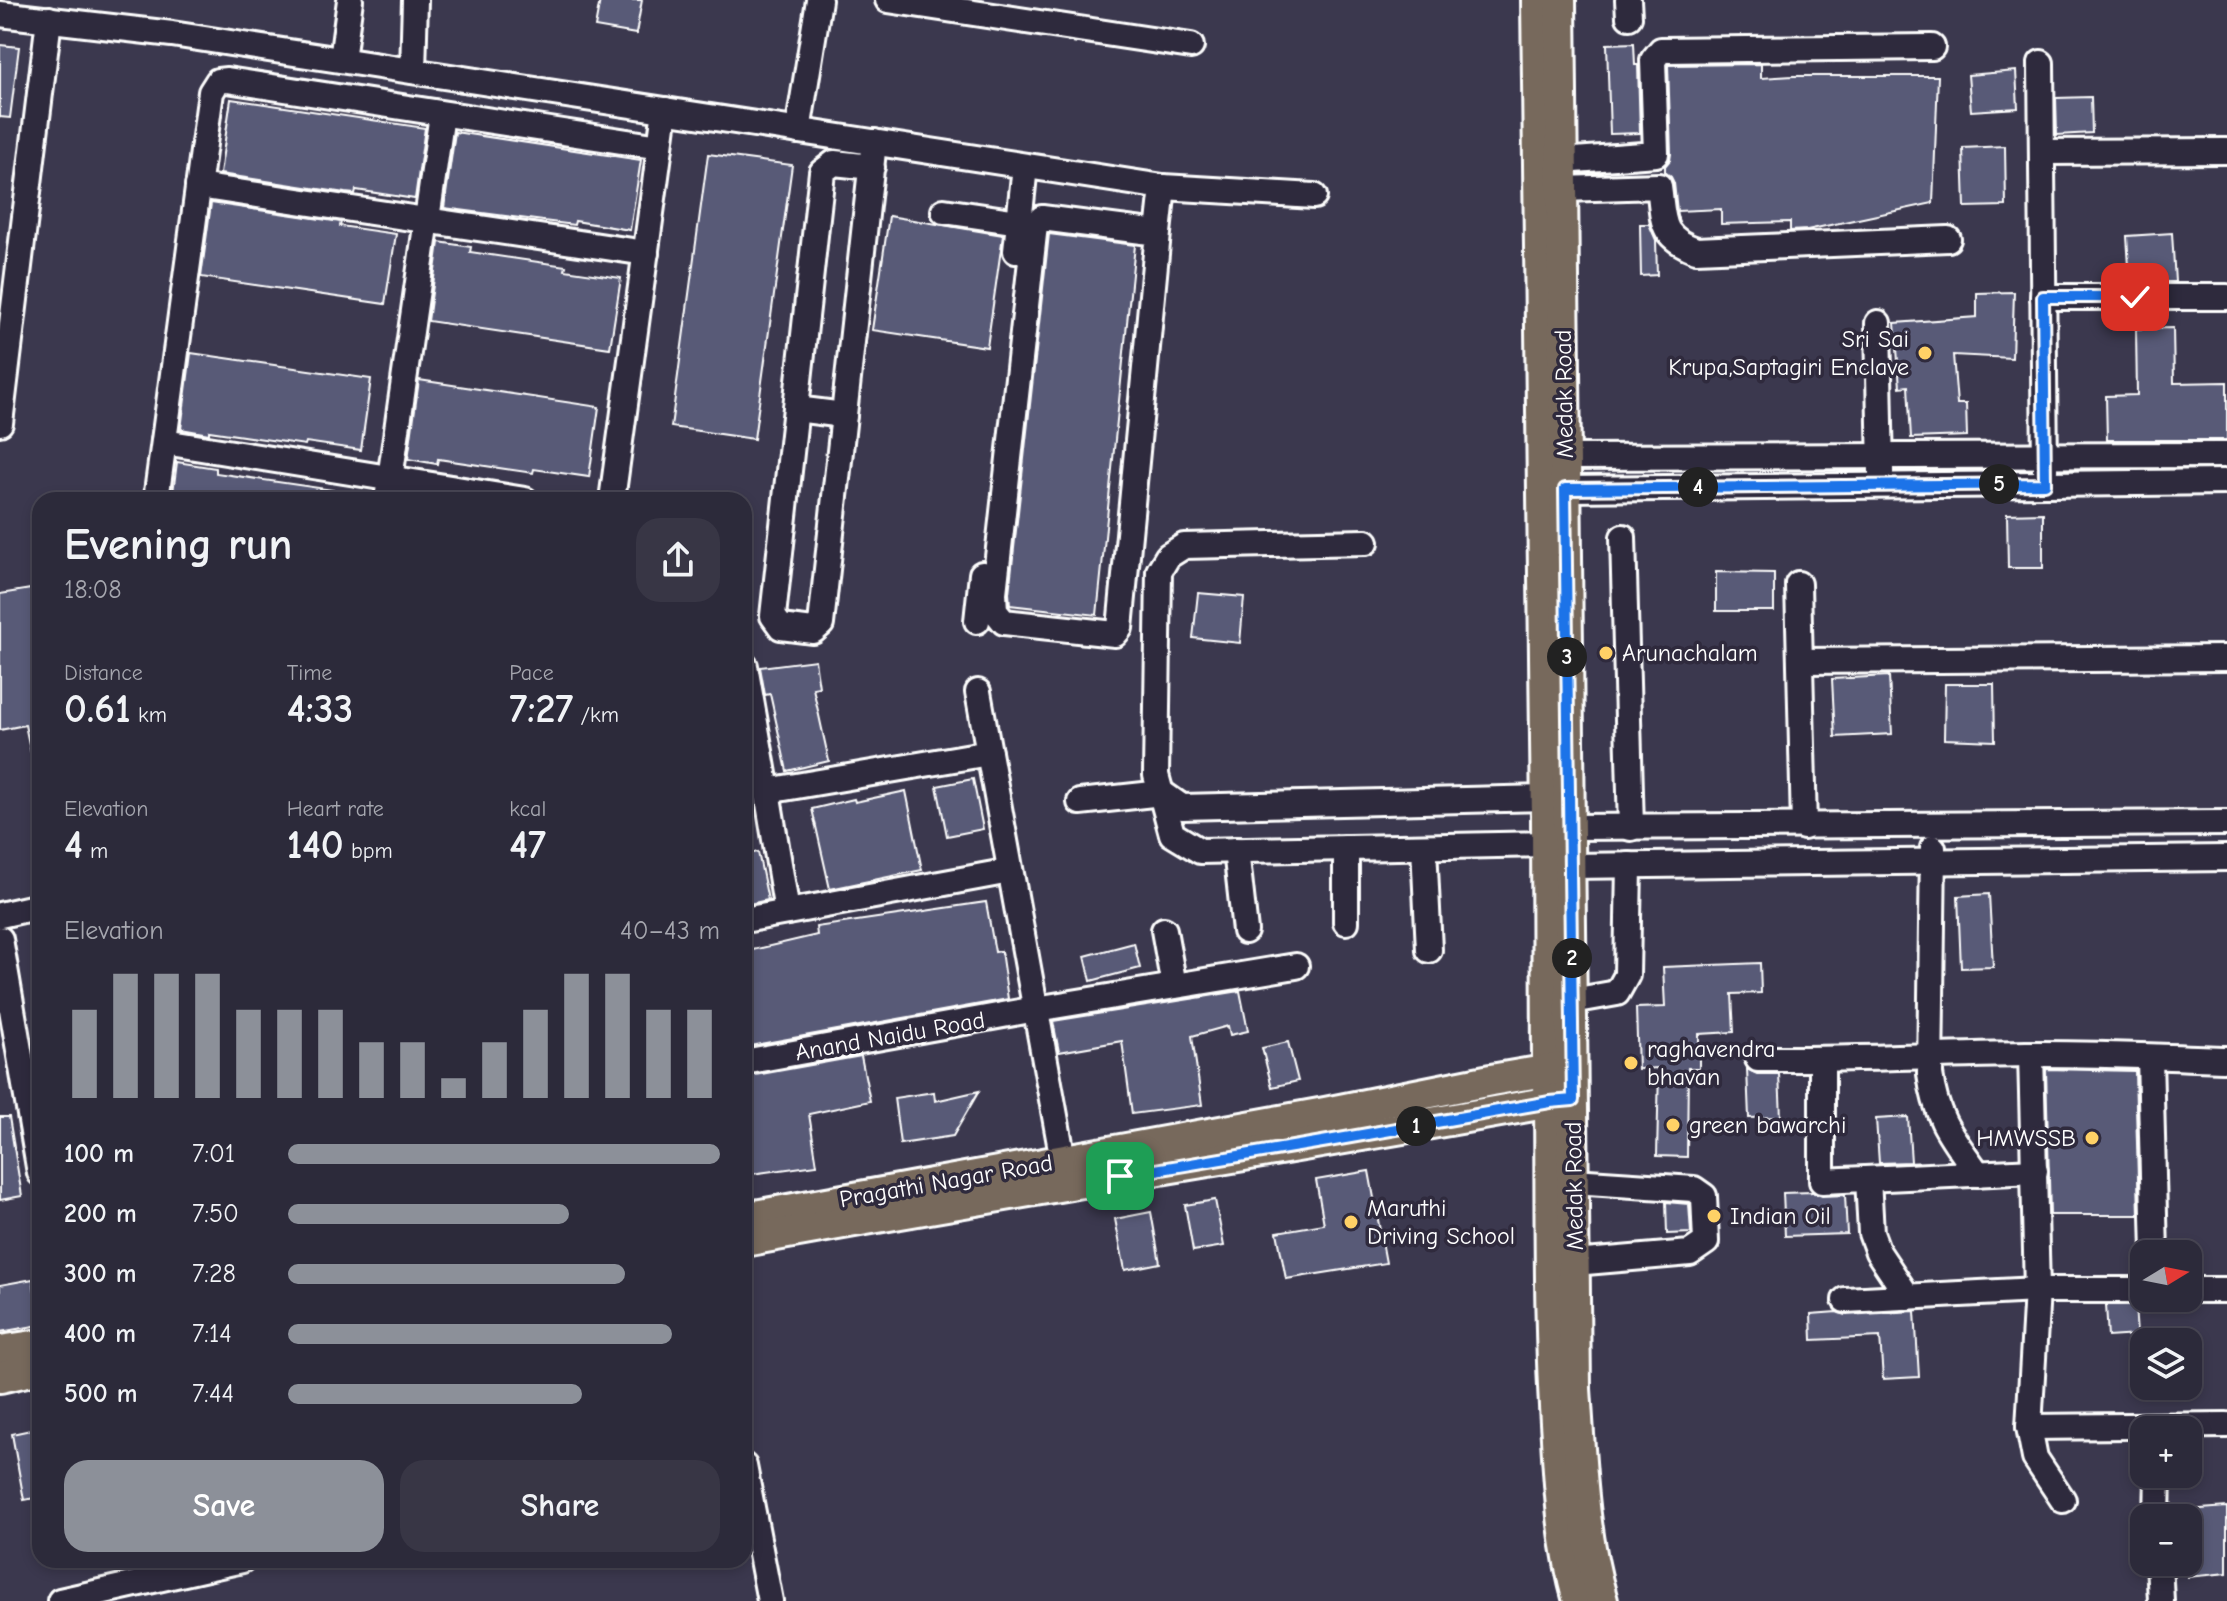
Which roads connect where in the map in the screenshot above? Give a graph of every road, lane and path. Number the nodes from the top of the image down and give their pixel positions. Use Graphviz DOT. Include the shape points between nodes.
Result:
graph roads {
  1 [pos="350,0"];
  2 [pos="415,0"];
  3 [pos="819,0"];
  4 [pos="888,0"];
  5 [pos="1537,0"];
  6 [pos="1560,0"];
  7 [pos="0,14"];
  8 [pos="49,19"];
  9 [pos="1191,46"];
  10 [pos="1932,47"];
  11 [pos="342,60"];
  12 [pos="2041,63"];
  13 [pos="413,71"];
  14 [pos="665,110"];
  15 [pos="442,114"];
  16 [pos="798,131"];
  17 [pos="660,147"];
  18 [pos="2227,151"];
  19 [pos="2042,152"];
  20 [pos="873,154"];
  21 [pos="1656,154"];
  22 [pos="1025,166"];
  23 [pos="1561,175"];
  24 [pos="198,186"];
  25 [pos="1659,186"];
  26 [pos="1163,187"];
  27 [pos="1314,196"];
  28 [pos="944,211"];
  29 [pos="427,220"];
  30 [pos="1019,222"];
  31 [pos="1158,233"];
  32 [pos="1948,239"];
  33 [pos="646,253"];
  34 [pos="2043,297"];
  35 [pos="2227,297"];
  36 [pos="1878,323"];
  37 [pos="4,361"];
  38 [pos="796,409"];
  39 [pos="844,415"];
  40 [pos="0,423"];
  41 [pos="164,442"];
  42 [pos="2044,455"];
  43 [pos="2227,455"];
  44 [pos="1881,456"];
  45 [pos="1565,457"];
  46 [pos="2227,482"];
  47 [pos="2045,484"];
  48 [pos="1881,486"];
  49 [pos="388,489"];
  50 [pos="1565,489"];
  51 [pos="157,492"];
  52 [pos="425,492"];
  53 [pos="613,492"];
  54 [pos="1623,537"];
  55 [pos="1366,542"];
  56 [pos="1798,584"];
  57 [pos="977,621"];
  58 [pos="2227,658"];
  59 [pos="1800,661"];
  60 [pos="978,692"];
  61 [pos="752,706"];
  62 [pos="989,753"];
  63 [pos="767,791"];
  64 [pos="1162,793"];
  65 [pos="1547,798"];
  66 [pos="1080,802"];
  67 [pos="2227,823"];
  68 [pos="1933,826"];
  69 [pos="1804,827"];
  70 [pos="1631,828"];
  71 [pos="1691,828"];
  72 [pos="1558,836"];
  73 [pos="1424,847"];
  74 [pos="1346,848"];
  75 [pos="1236,850"];
  76 [pos="2227,858"];
  77 [pos="1933,861"];
  78 [pos="1691,864"];
  79 [pos="1629,865"];
  80 [pos="1571,866"];
  81 [pos="1010,871"];
  82 [pos="32,908"];
  83 [pos="787,912"];
  84 [pos="0,915"];
  85 [pos="752,919"];
  86 [pos="1346,922"];
  87 [pos="1164,930"];
  88 [pos="1245,931"];
  89 [pos="0,939"];
  90 [pos="1429,950"];
  91 [pos="1296,966"];
  92 [pos="1174,986"];
  93 [pos="1572,1001"];
  94 [pos="1036,1009"];
  95 [pos="30,1052"];
  96 [pos="2031,1054"];
  97 [pos="1930,1055"];
  98 [pos="2150,1057"];
  99 [pos="1758,1059"];
  100 [pos="2227,1059"];
  101 [pos="1822,1060"];
  102 [pos="752,1061"];
  103 [pos="1560,1068"];
  104 [pos="32,1076"];
  105 [pos="1561,1101"];
  106 [pos="1061,1146"];
  107 [pos="2035,1171"];
  108 [pos="1978,1174"];
  109 [pos="1868,1179"];
  110 [pos="1573,1181"];
  111 [pos="752,1216"];
  112 [pos="752,1240"];
  113 [pos="2155,1240"];
  114 [pos="1574,1263"];
  115 [pos="2037,1290"];
  116 [pos="2130,1290"];
  117 [pos="2202,1290"];
  118 [pos="2227,1290"];
  119 [pos="1908,1297"];
  120 [pos="1845,1300"];
  121 [pos="32,1346"];
  122 [pos="0,1351"];
  123 [pos="32,1370"];
  124 [pos="0,1377"];
  125 [pos="2227,1425"];
  126 [pos="2202,1426"];
  127 [pos="2029,1427"];
  128 [pos="2130,1428"];
  129 [pos="2063,1500"];
  130 [pos="752,1508"];
  131 [pos="206,1568"];
  132 [pos="2160,1576"];
  133 [pos="60,1601"];
  134 [pos="770,1601"];
  135 [pos="1579,1601"];
  136 [pos="1602,1601"];
  137 [pos="2161,1601"];
  1 -- 11 [label="street"];
  2 -- 13 [label="street"];
  3 -- 16 [label="street"];
  4 -- 9 [label="street"];
  5 -- 65 [label="main road, Medak Road"];
  6 -- 23 [label="main road, Medak Road"];
  7 -- 8 [label="street"];
  8 -- 11 [label="street"];
  8 -- 37 [label="street"];
  10 -- 21 [label="street" via="1661,50 1653,60"];
  11 -- 13 [label="street"];
  12 -- 19 [label="street"];
  13 -- 14 [label="street"];
  14 -- 16 [label="street"];
  14 -- 17 [label="street"];
  15 -- 17 [label="street"];
  15 -- 24 [label="street" via="218,81 211,92"];
  15 -- 29 [label="street"];
  16 -- 20 [label="street"];
  17 -- 33 [label="street"];
  18 -- 19 [label="street"];
  19 -- 34 [label="street"];
  20 -- 22 [label="street"];
  20 -- 38 [label="street" via="834,163 822,172"];
  20 -- 39 [label="street"];
  21 -- 23 [label="street"];
  21 -- 25 [label="street"];
  22 -- 26 [label="street"];
  22 -- 30 [label="street"];
  23 -- 25 [label="street"];
  23 -- 45 [label="main road, Medak Road"];
  24 -- 29 [label="street"];
  24 -- 41 [label="street"];
  25 -- 32 [label="street" via="1665,228 1679,243 1696,250"];
  26 -- 27 [label="street"];
  26 -- 31 [label="street"];
  28 -- 30 [label="street"];
  29 -- 33 [label="street"];
  29 -- 49 [label="street"];
  30 -- 57 [label="street"];
  31 -- 31 [label="street" via="1120,628 1115,634 1004,622 995,611 994,593 1035,225 1042,218"];
  33 -- 53 [label="street"];
  34 -- 35 [label="street"];
  34 -- 42 [label="street"];
  36 -- 44 [label="street"];
  37 -- 40 [label="street"];
  38 -- 39 [label="street"];
  38 -- 39 [label="street" via="773,616 781,627 802,630 813,631 821,624"];
  41 -- 49 [label="street"];
  41 -- 51 [label="street"];
  42 -- 43 [label="street"];
  42 -- 44 [label="street"];
  42 -- 47 [label="street"];
  44 -- 45 [label="street"];
  44 -- 48 [label="street"];
  45 -- 50 [label="main road, Medak Road"];
  46 -- 47 [label="street"];
  47 -- 48 [label="street"];
  48 -- 50 [label="street"];
  49 -- 52 [label="street"];
  50 -- 72 [label="main road, Medak Road"];
  54 -- 70 [label="street"];
  55 -- 64 [label="street" via="1184,546 1168,556 1159,571 1156,775"];
  56 -- 59 [label="street"];
  58 -- 59 [label="street"];
  59 -- 69 [label="street"];
  60 -- 62 [label="street"];
  61 -- 63 [label="street"];
  62 -- 63 [label="street"];
  62 -- 81 [label="street"];
  63 -- 83 [label="street"];
  64 -- 65 [label="street" via="1182,807"];
  64 -- 66 [label="street"];
  64 -- 75 [label="street" via="1172,834 1200,851"];
  65 -- 72 [label="main road, Medak Road"];
  67 -- 68 [label="street"];
  68 -- 69 [label="street"];
  68 -- 77 [label="street"];
  69 -- 71 [label="street"];
  70 -- 71 [label="street"];
  70 -- 72 [label="street"];
  71 -- 78 [label="street"];
  72 -- 73 [label="street"];
  72 -- 80 [label="main road, Medak Road"];
  72 -- 103 [label="main road, Medak Road"];
  73 -- 74 [label="street"];
  73 -- 90 [label="street"];
  74 -- 75 [label="street"];
  74 -- 86 [label="street"];
  75 -- 88 [label="street"];
  76 -- 77 [label="street"];
  77 -- 78 [label="street"];
  77 -- 97 [label="street"];
  78 -- 79 [label="street"];
  79 -- 80 [label="street"];
  79 -- 93 [label="street" via="1627,975 1617,993"];
  80 -- 93 [label="main road, Medak Road"];
  81 -- 83 [label="street"];
  81 -- 94 [label="street"];
  82 -- 84 [label="street"];
  83 -- 85 [label="street"];
  87 -- 92 [label="street"];
  89 -- 95 [label="street"];
  91 -- 92 [label="street, Anand Naidu Road"];
  92 -- 94 [label="street, Anand Naidu Road"];
  93 -- 103 [label="main road, Medak Road"];
  94 -- 102 [label="street, Anand Naidu Road"];
  94 -- 106 [label="street"];
  95 -- 104 [label="street"];
  96 -- 97 [label="street"];
  96 -- 98 [label="street"];
  96 -- 107 [label="street"];
  97 -- 101 [label="street"];
  97 -- 108 [label="street" via="1938,1112"];
  98 -- 100 [label="street"];
  98 -- 113 [label="street"];
  99 -- 101 [label="street"];
  101 -- 109 [label="street" via="1822,1181"];
  103 -- 105 [label="main road, Medak Road"];
  103 -- 106 [label="main road, Pragathi Nagar Road" via="1325,1113"];
  105 -- 110 [label="main road, Medak Road"];
  105 -- 112 [label="main road, Pragathi Nagar Road"];
  105 -- 135 [label="main road, Medak Road" via="1553,1389 1561,1507"];
  106 -- 111 [label="main road, Pragathi Nagar Road"];
  107 -- 108 [label="street"];
  107 -- 115 [label="street"];
  108 -- 109 [label="street"];
  109 -- 119 [label="street" via="1871,1233"];
  110 -- 114 [label="main road, Medak Road"];
  110 -- 114 [label="street" via="1694,1189 1704,1196 1706,1242 1690,1253"];
  114 -- 136 [label="main road, Medak Road" via="1583,1504"];
  115 -- 116 [label="street"];
  115 -- 119 [label="street"];
  115 -- 127 [label="street"];
  117 -- 118 [label="street"];
  119 -- 120 [label="street"];
  121 -- 122 [label="main road"];
  123 -- 124 [label="main road"];
  125 -- 126 [label="street"];
  127 -- 128 [label="street"];
  127 -- 129 [label="street" via="2035,1458"];
  130 -- 134 [label="street"];
  131 -- 133 [label="street"];
  132 -- 137 [label="street"];
}
